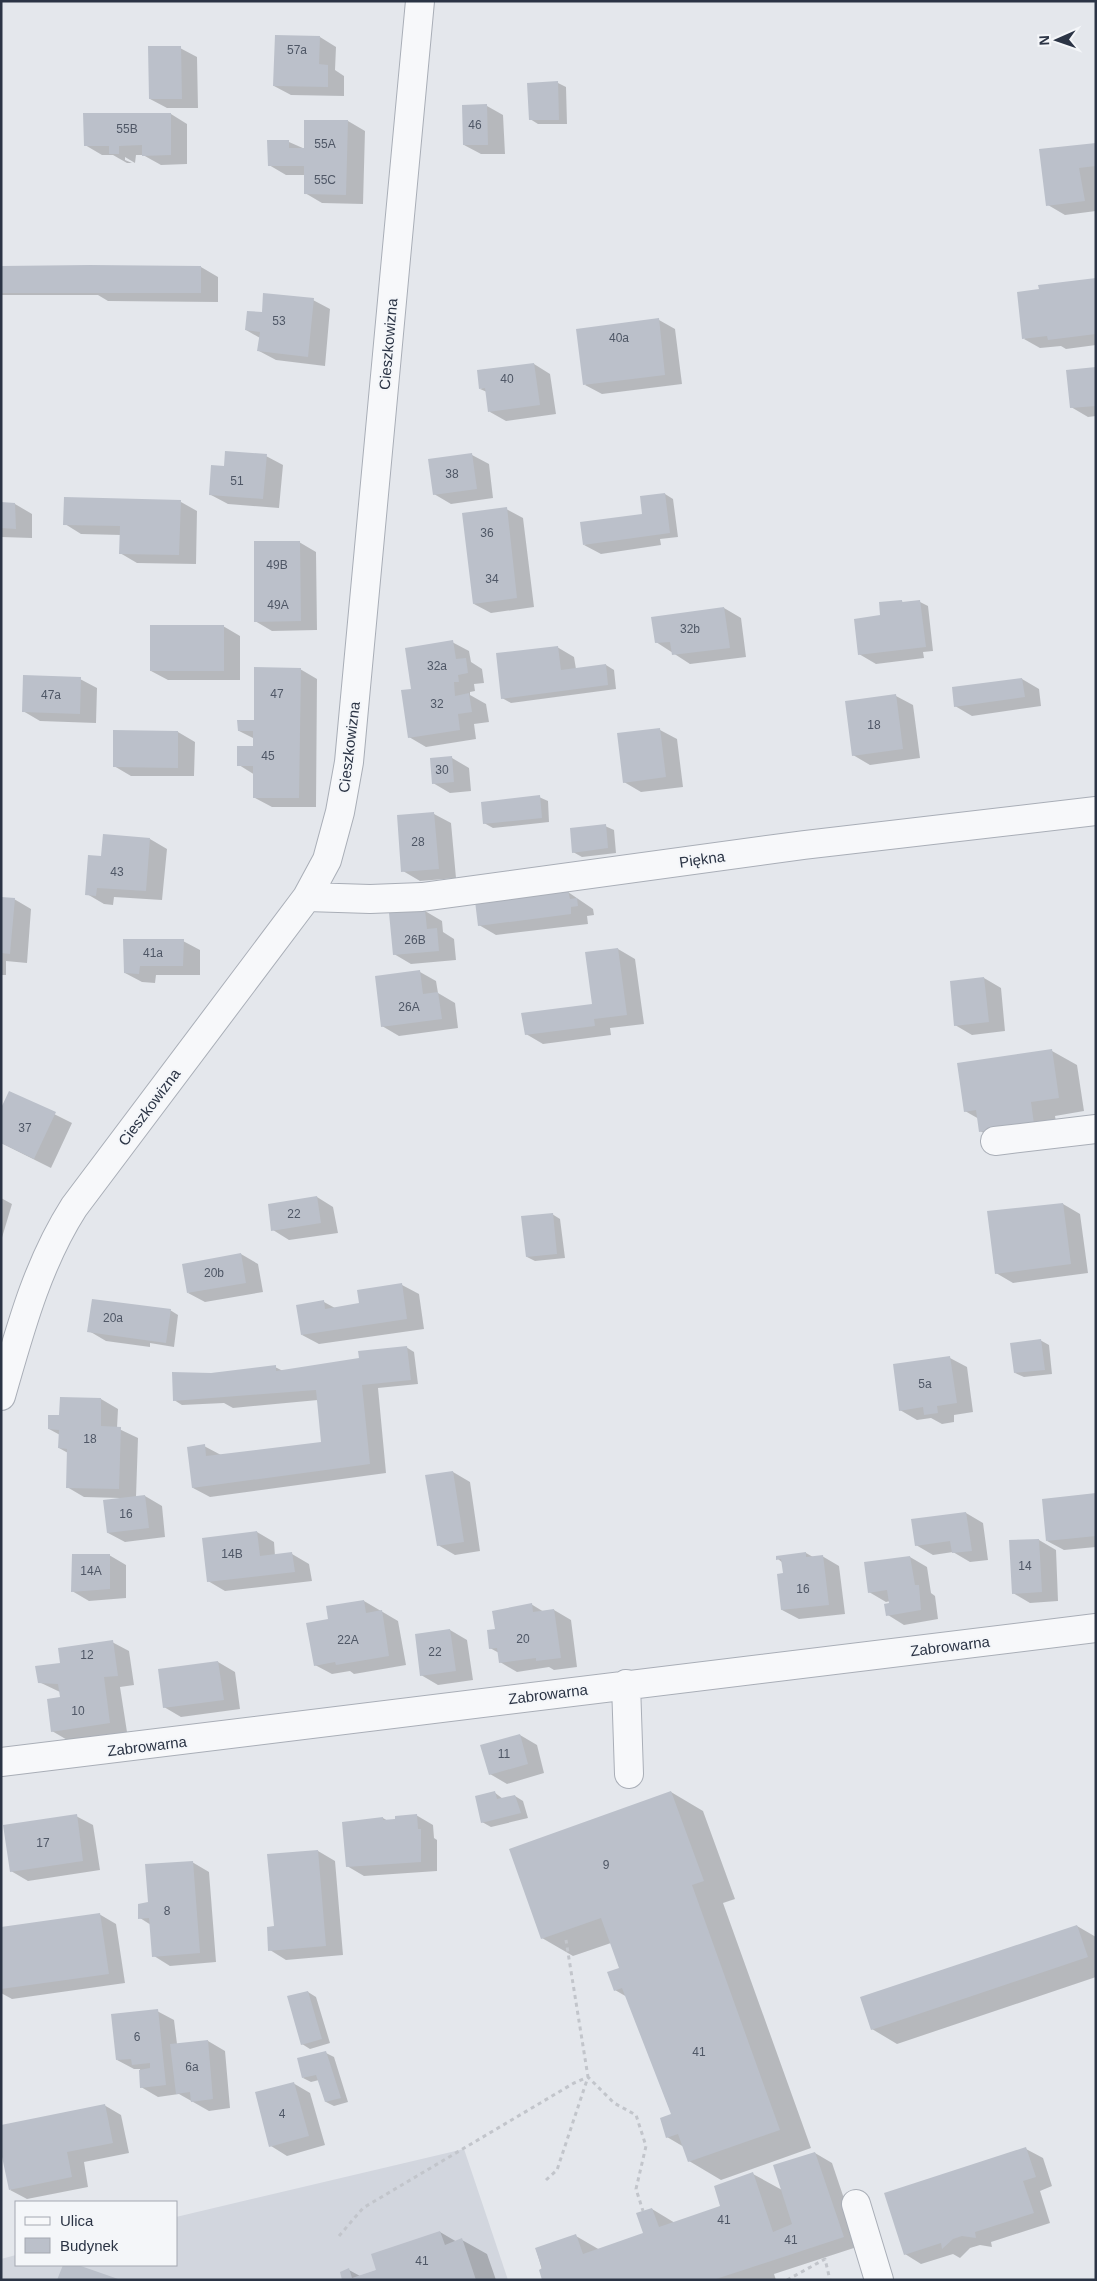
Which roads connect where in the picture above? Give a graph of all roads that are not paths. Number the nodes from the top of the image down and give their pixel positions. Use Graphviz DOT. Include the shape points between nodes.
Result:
graph roads {
  1 [pos="420,1"];
  2 [pos="1096,811"];
  3 [pos="308,897"];
  4 [pos="1096,1129"];
  5 [pos="995,1141"];
  6 [pos="1,1396"];
  7 [pos="1096,1628"];
  8 [pos="626,1684"];
  9 [pos="1,1762"];
  10 [pos="629,1774"];
  11 [pos="856,2204"];
  12 [pos="879,2280"];
  1 -- 3 [label="street, Cieszkowizna" via="349,762 327,860"];
  2 -- 3 [label="street, Piękna" via="794,846 422,896 370,900"];
  3 -- 6 [label="street, Cieszkowizna" via="56,1235 36,1280"];
  4 -- 5 [label="street"];
  7 -- 8 [label="street, Zabrowarna"];
  8 -- 9 [label="street, Zabrowarna"];
  8 -- 10 [label="street"];
  11 -- 12 [label="street"];
}
